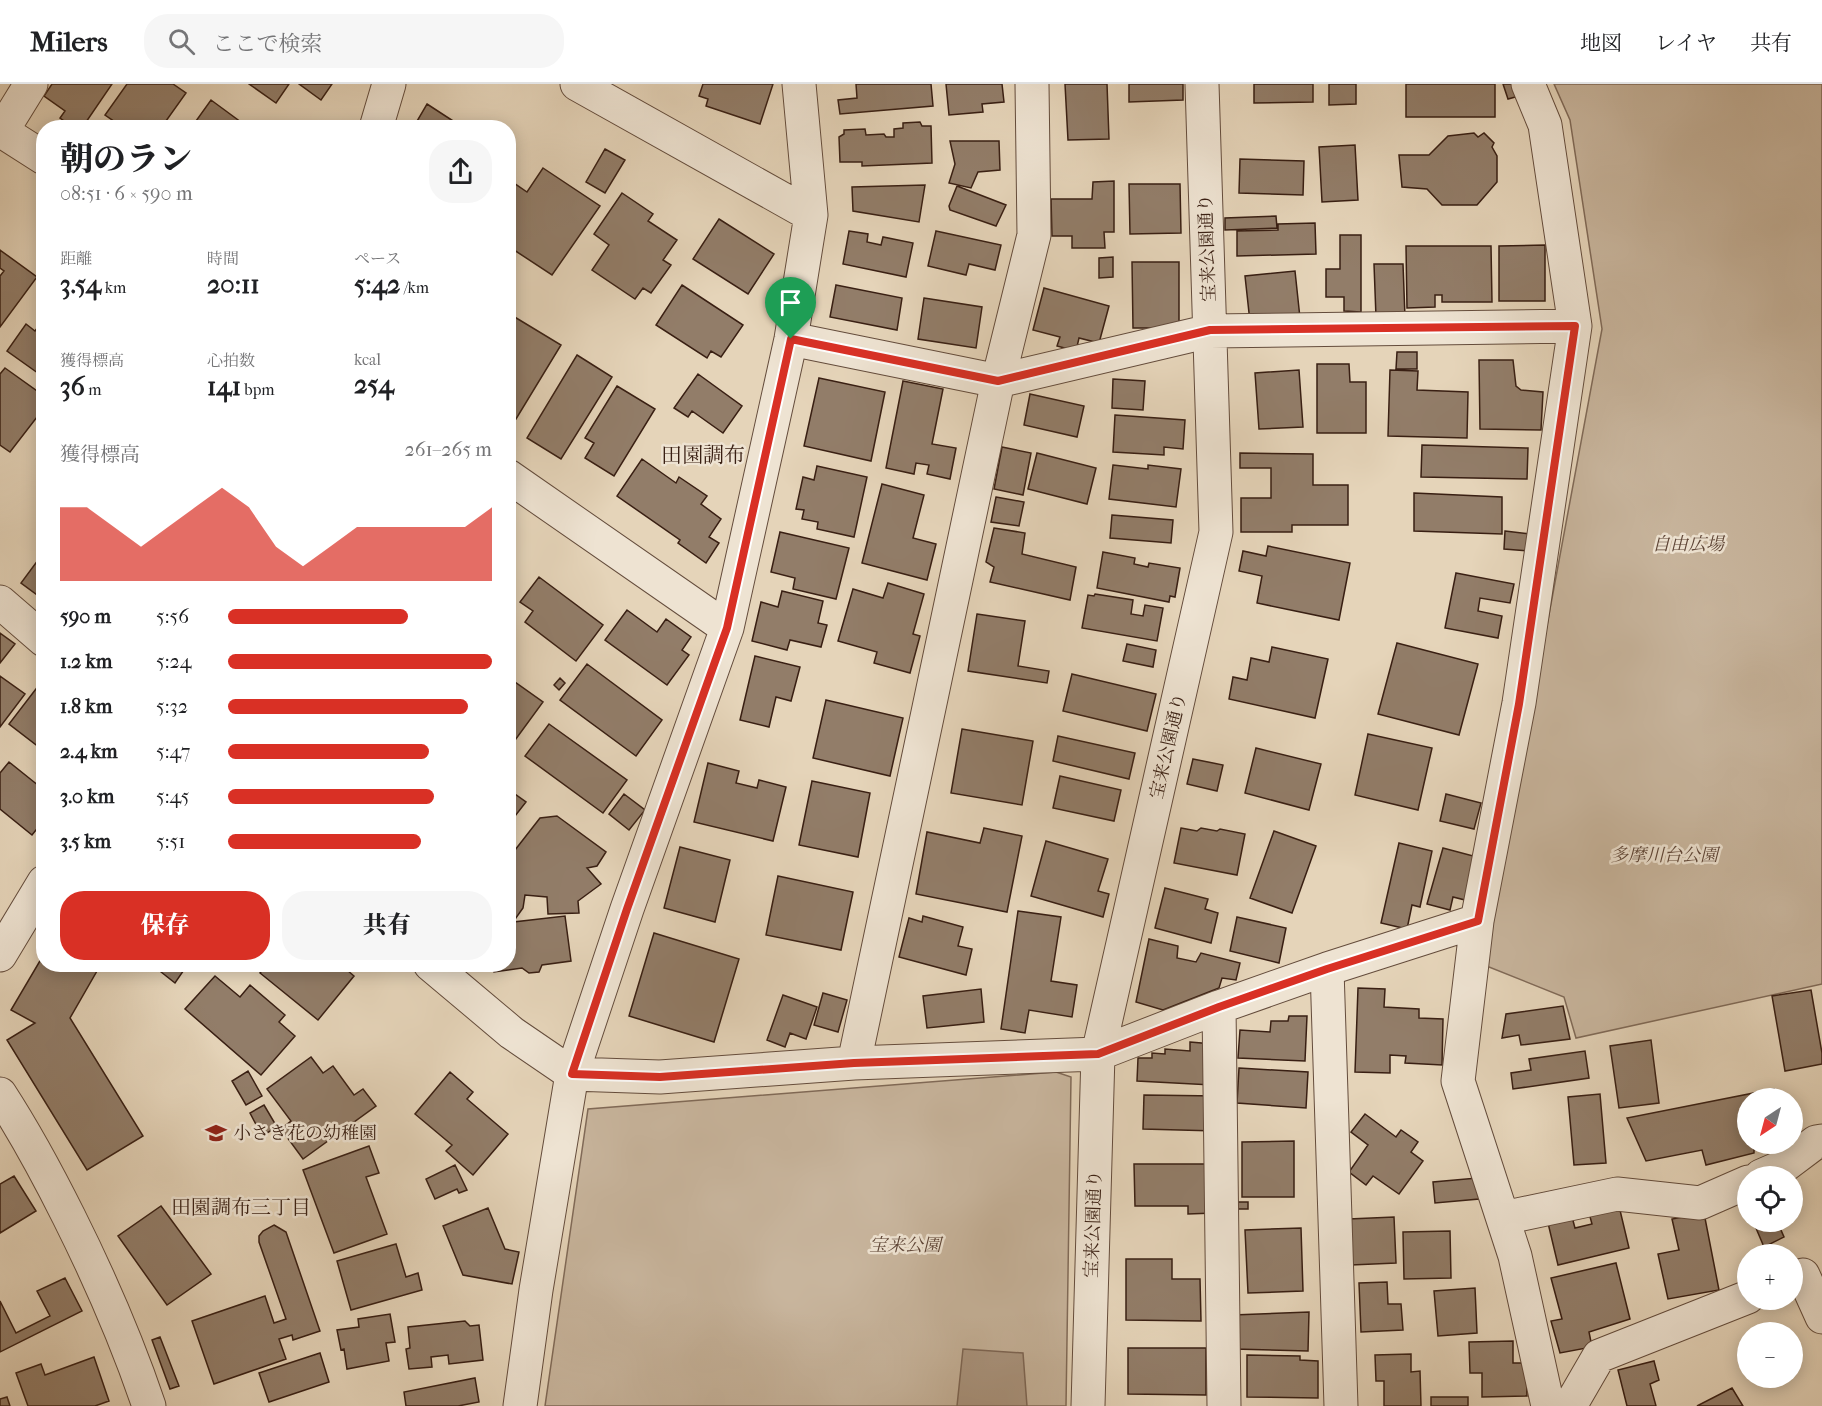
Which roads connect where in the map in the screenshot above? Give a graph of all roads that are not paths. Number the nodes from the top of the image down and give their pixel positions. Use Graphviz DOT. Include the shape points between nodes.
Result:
graph roads {
  1 [pos="31,84"];
  2 [pos="388,84"];
  3 [pos="577,84"];
  4 [pos="799,84"];
  5 [pos="1032,84"];
  6 [pos="1202,84"];
  7 [pos="1528,84"];
  8 [pos="378,120"];
  9 [pos="1,131"];
  10 [pos="36,153"];
  11 [pos="811,215"];
  12 [pos="1575,326"];
  13 [pos="1210,330"];
  14 [pos="791,339"];
  15 [pos="998,381"];
  16 [pos="516,482"];
  17 [pos="0,602"];
  18 [pos="727,628"];
  19 [pos="36,633"];
  20 [pos="36,895"];
  21 [pos="1478,921"];
  22 [pos="0,955"];
  23 [pos="1327,969"];
  24 [pos="440,972"];
  25 [pos="1219,1007"];
  26 [pos="1098,1054"];
  27 [pos="854,1063"];
  28 [pos="572,1074"];
  29 [pos="0,1094"];
  30 [pos="1822,1141"];
  31 [pos="1784,1166"];
  32 [pos="1737,1187"];
  33 [pos="1503,1218"];
  34 [pos="1806,1275"];
  35 [pos="1737,1301"];
  36 [pos="1822,1317"];
  37 [pos="149,1406"];
  38 [pos="520,1406"];
  39 [pos="1088,1406"];
  40 [pos="1224,1406"];
  41 [pos="1341,1406"];
  42 [pos="1548,1406"];
  43 [pos="1570,1406"];
  1 -- 9 [label="street"];
  2 -- 8 [label="street"];
  3 -- 11 [label="street"];
  4 -- 11 [label="street"];
  5 -- 15 [label="street" via="1034,235"];
  6 -- 13 [label="street, 宝来公園通り"];
  7 -- 12 [label="street" via="1545,125"];
  9 -- 10 [label="street"];
  11 -- 14 [label="street"];
  12 -- 13 [label="street"];
  12 -- 21 [label="street" via="1519,704"];
  13 -- 15 [label="street"];
  13 -- 26 [label="street, 宝来公園通り" via="1216,532"];
  14 -- 15 [label="street"];
  14 -- 18 [label="street"];
  15 -- 27 [label="street"];
  16 -- 18 [label="street"];
  17 -- 19 [label="street"];
  18 -- 28 [label="street"];
  20 -- 22 [label="street"];
  21 -- 23 [label="street"];
  21 -- 33 [label="street" via="1458,1081"];
  23 -- 25 [label="street"];
  23 -- 41 [label="street"];
  24 -- 28 [label="street" via="512,1033"];
  25 -- 26 [label="street"];
  25 -- 40 [label="street"];
  26 -- 27 [label="street"];
  26 -- 39 [label="street, 宝来公園通り"];
  27 -- 28 [label="street" via="660,1077"];
  28 -- 38 [label="street"];
  29 -- 37 [label="street" via="45,1168 95,1269"];
  30 -- 31 [label="street"];
  32 -- 33 [label="street" via="1700,1203 1617,1194"];
  33 -- 42 [label="street"];
  34 -- 36 [label="street"];
  35 -- 43 [label="street" via="1599,1356"];
}
